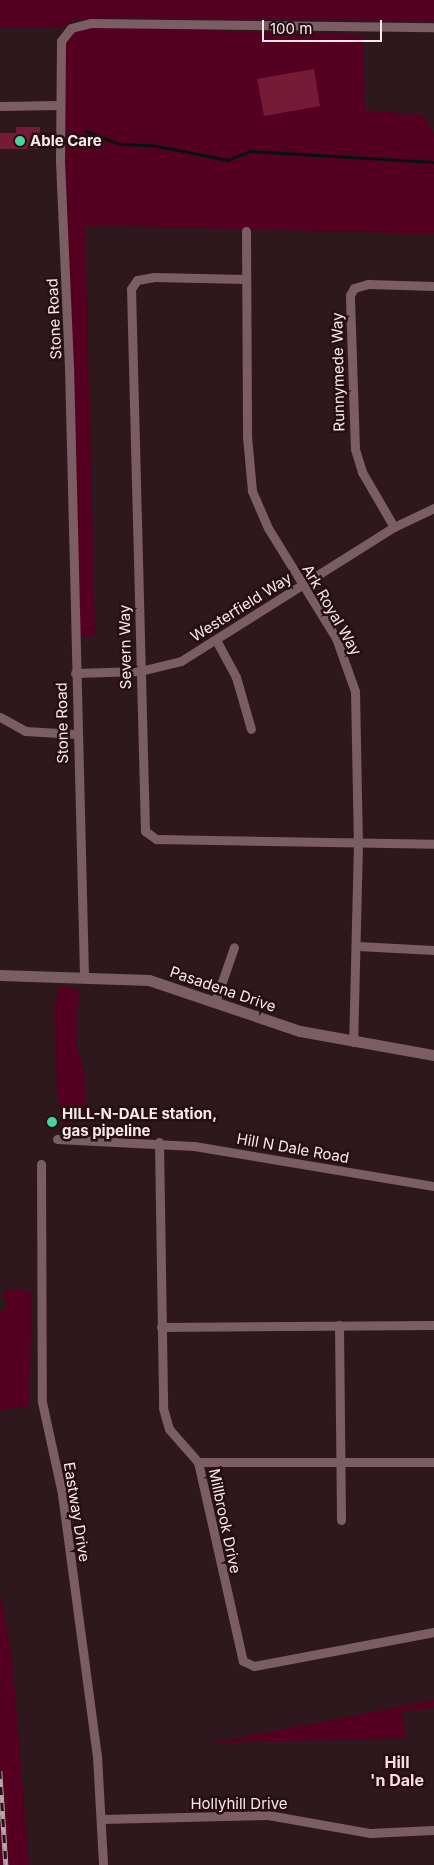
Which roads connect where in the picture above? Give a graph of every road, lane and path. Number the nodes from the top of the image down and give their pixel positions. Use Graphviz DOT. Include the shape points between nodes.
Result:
graph roads {
  1 [pos="434,27"];
  2 [pos="59,105"];
  3 [pos="0,106"];
  4 [pos="246,231"];
  5 [pos="246,279"];
  6 [pos="434,286"];
  7 [pos="434,508"];
  8 [pos="394,527"];
  9 [pos="303,584"];
  10 [pos="216,640"];
  11 [pos="140,672"];
  12 [pos="75,673"];
  13 [pos="0,718"];
  14 [pos="251,729"];
  15 [pos="76,734"];
  16 [pos="358,843"];
  17 [pos="434,844"];
  18 [pos="357,946"];
  19 [pos="234,947"];
  20 [pos="434,950"];
  21 [pos="0,974"];
  22 [pos="84,975"];
  23 [pos="215,1002"];
  24 [pos="353,1042"];
  25 [pos="434,1055"];
  26 [pos="56,1139"];
  27 [pos="159,1142"];
  28 [pos="41,1164"];
  29 [pos="434,1186"];
  30 [pos="339,1325"];
  31 [pos="434,1325"];
  32 [pos="161,1327"];
  33 [pos="198,1462"];
  34 [pos="434,1462"];
  35 [pos="341,1463"];
  36 [pos="341,1520"];
  37 [pos="434,1632"];
  38 [pos="102,1819"];
  39 [pos="434,1830"];
  40 [pos="103,1865"];
  1 -- 2 [label="street, Stone Road" via="80,24 68,30 59,47"];
  2 -- 3 [label="street"];
  2 -- 12 [label="street, Stone Road" via="70,367"];
  4 -- 5 [label="street, Ark Royal Way"];
  5 -- 9 [label="street, Ark Royal Way" via="247,436 252,491 268,528"];
  5 -- 11 [label="street, Severn Way" via="154,277 137,280 132,286"];
  6 -- 8 [label="street, Runnymede Way" via="368,284 354,288 350,295 355,449 362,472"];
  7 -- 8 [label="street, Westerfield Way"];
  8 -- 9 [label="street, Westerfield Way"];
  9 -- 10 [label="street, Westerfield Way"];
  9 -- 16 [label="street, Ark Royal Way" via="336,638 351,672 356,710"];
  10 -- 11 [label="street, Westerfield Way" via="174,664"];
  10 -- 14 [label="street" via="240,686"];
  11 -- 12 [label="street, Westerfield Way"];
  11 -- 16 [label="street, Severn Way" via="143,823 147,835 156,839"];
  12 -- 15 [label="street, Stone Road"];
  13 -- 15 [label="street" via="25,731"];
  15 -- 22 [label="street, Stone Road"];
  16 -- 17 [label="street, Severn Way"];
  16 -- 18 [label="street, Ark Royal Way"];
  18 -- 20 [label="street"];
  18 -- 24 [label="street, Ark Royal Way"];
  19 -- 23 [label="street"];
  21 -- 22 [label="street, Pasadena Drive"];
  22 -- 23 [label="street, Pasadena Drive" via="149,980"];
  23 -- 24 [label="street, Pasadena Drive" via="300,1031"];
  24 -- 25 [label="street, Pasadena Drive"];
  26 -- 27 [label="street, Hill N Dale Road"];
  27 -- 29 [label="street, Hill N Dale Road"];
  27 -- 32 [label="street, Millbrook Drive"];
  28 -- 38 [label="street, Eastway Drive" via="42,1402 66,1520"];
  30 -- 31 [label="street"];
  30 -- 32 [label="street"];
  30 -- 35 [label="street"];
  32 -- 33 [label="street, Millbrook Drive" via="165,1420"];
  33 -- 35 [label="street"];
  33 -- 37 [label="street, Millbrook Drive" via="241,1655 248,1664"];
  34 -- 35 [label="street"];
  35 -- 36 [label="street"];
  38 -- 39 [label="street, Hollyhill Drive" via="268,1815 370,1833"];
  38 -- 40 [label="street, Eastway Drive"];
}
